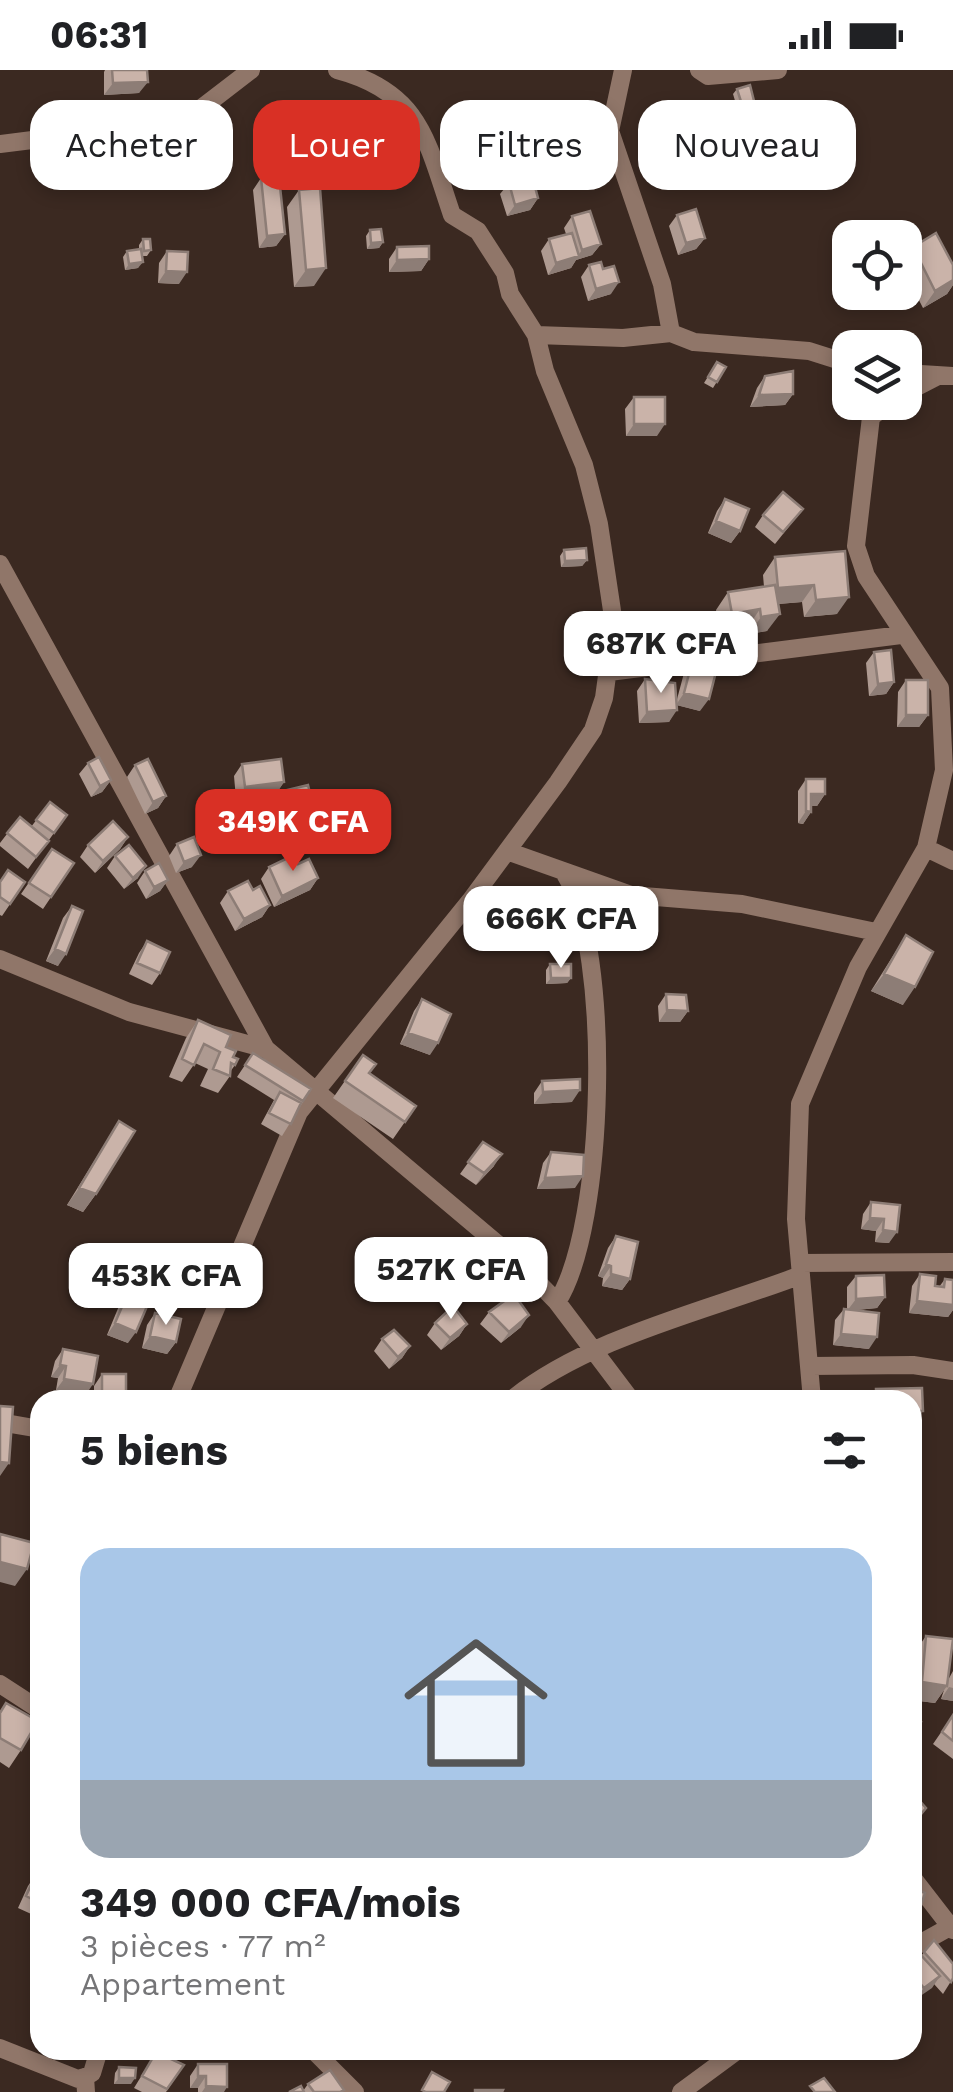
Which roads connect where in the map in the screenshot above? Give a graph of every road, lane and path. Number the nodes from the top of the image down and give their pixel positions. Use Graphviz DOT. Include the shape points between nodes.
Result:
graph roads {
  1 [pos="251,70"];
  2 [pos="337,70"];
  3 [pos="623,70"];
  4 [pos="699,70"];
  5 [pos="778,70"];
  6 [pos="0,144"];
  7 [pos="671,333"];
  8 [pos="536,335"];
  9 [pos="832,358"];
  10 [pos="869,420"];
  11 [pos="0,564"];
  12 [pos="901,635"];
  13 [pos="609,672"];
  14 [pos="926,848"];
  15 [pos="507,850"];
  16 [pos="953,861"];
  17 [pos="564,874"];
  18 [pos="876,932"];
  19 [pos="0,958"];
  20 [pos="266,1049"];
  21 [pos="313,1090"];
  22 [pos="953,1262"];
  23 [pos="801,1269"];
  24 [pos="556,1302"];
  25 [pos="594,1349"];
  26 [pos="811,1366"];
  27 [pos="953,1371"];
  28 [pos="181,1390"];
  29 [pos="524,1390"];
  30 [pos="624,1390"];
  31 [pos="812,1390"];
  32 [pos="0,1422"];
  33 [pos="30,1427"];
  34 [pos="0,1684"];
  35 [pos="30,1704"];
  36 [pos="922,1890"];
  37 [pos="951,1928"];
  38 [pos="922,1943"];
  39 [pos="0,2048"];
  40 [pos="30,2060"];
  41 [pos="30,2060"];
  42 [pos="96,2060"];
  43 [pos="324,2060"];
  44 [pos="724,2060"];
  45 [pos="86,2085"];
  46 [pos="355,2092"];
  47 [pos="681,2092"];
  1 -- 6 [label="street" via="186,120 119,120"];
  2 -- 8 [label="street" via="383,85 404,105 435,161 452,215 478,231"];
  3 -- 7 [label="street" via="610,131 662,284"];
  4 -- 5 [label="street" via="708,76"];
  7 -- 8 [label="street"];
  7 -- 9 [label="street" via="694,342"];
  8 -- 13 [label="street" via="600,524 614,624"];
  10 -- 12 [label="street" via="856,546"];
  11 -- 20 [label="street"];
  12 -- 13 [label="street"];
  12 -- 14 [label="street" via="942,696 944,770"];
  13 -- 15 [label="street" via="593,730"];
  14 -- 16 [label="street"];
  14 -- 18 [label="street"];
  15 -- 17 [label="street"];
  15 -- 21 [label="street"];
  17 -- 18 [label="street" via="631,895 742,904"];
  17 -- 24 [label="street" via="588,940 595,1040 589,1201 567,1286"];
  18 -- 23 [label="street" via="800,1104"];
  19 -- 20 [label="street" via="129,1012"];
  20 -- 21 [label="street"];
  21 -- 24 [label="street" via="441,1193"];
  21 -- 28 [label="street"];
  22 -- 23 [label="street"];
  23 -- 25 [label="street"];
  23 -- 26 [label="street"];
  24 -- 25 [label="street"];
  25 -- 29 [label="street"];
  25 -- 30 [label="street"];
  26 -- 27 [label="street"];
  26 -- 31 [label="street"];
  32 -- 33 [label="street"];
  34 -- 35 [label="street"];
  36 -- 37 [label="street"];
  37 -- 38 [label="street"];
  39 -- 40 [label="street"];
  41 -- 45 [label="street"];
  42 -- 45 [label="street"];
  43 -- 46 [label="street"];
  44 -- 47 [label="street"];
}
